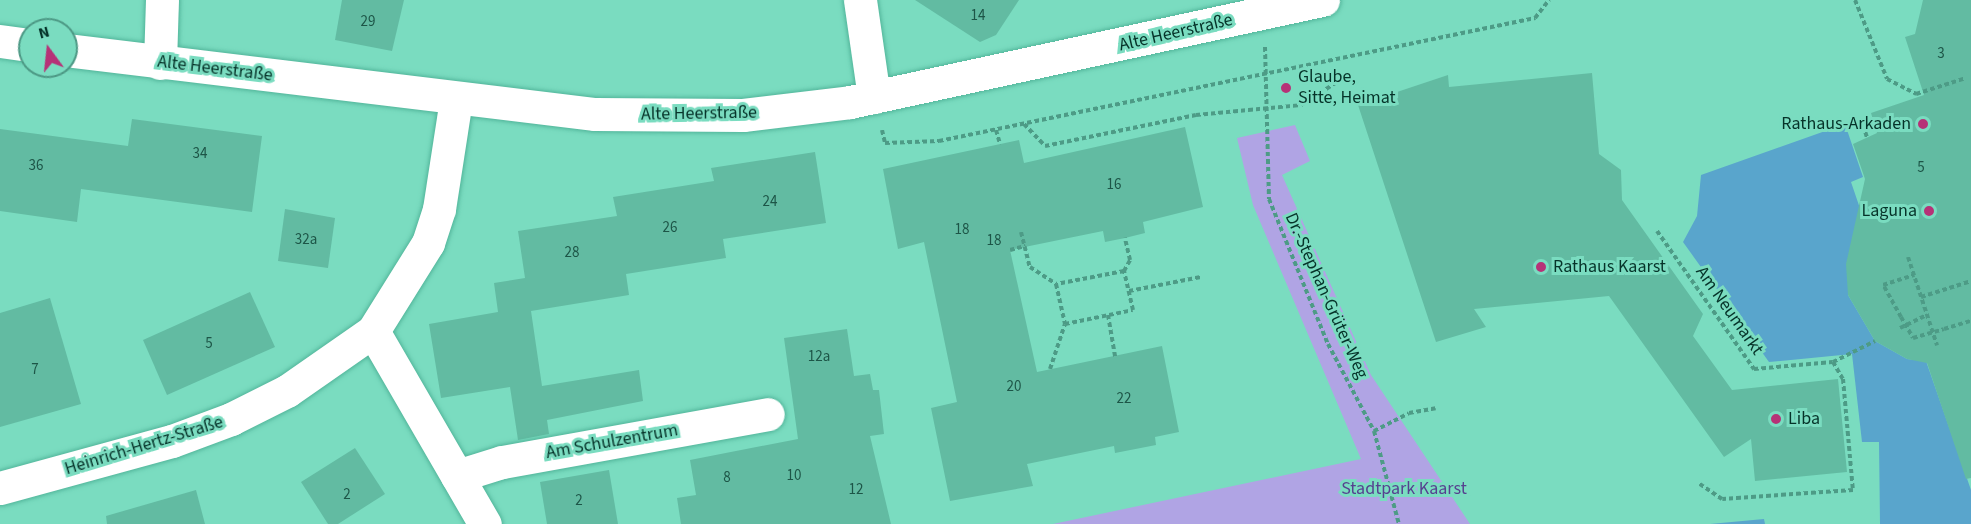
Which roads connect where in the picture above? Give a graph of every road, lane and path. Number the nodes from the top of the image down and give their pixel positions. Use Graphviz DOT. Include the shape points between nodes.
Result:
graph roads {
  1 [pos="162,0"];
  2 [pos="860,0"];
  3 [pos="1323,0"];
  4 [pos="1549,0"];
  5 [pos="1855,0"];
  6 [pos="1260,7"];
  7 [pos="0,40"];
  8 [pos="18,43"];
  9 [pos="78,52"];
  10 [pos="160,63"];
  11 [pos="1266,72"];
  12 [pos="1966,78"];
  13 [pos="1337,82"];
  14 [pos="874,97"];
  15 [pos="456,99"];
  16 [pos="1267,111"];
  17 [pos="1861,118"];
  18 [pos="1024,124"];
  19 [pos="996,130"];
  20 [pos="1867,138"];
  21 [pos="1000,144"];
  22 [pos="1021,231"];
  23 [pos="1657,231"];
  24 [pos="1125,238"];
  25 [pos="1025,246"];
  26 [pos="1010,250"];
  27 [pos="1908,257"];
  28 [pos="1124,271"];
  29 [pos="1914,275"];
  30 [pos="1201,277"];
  31 [pos="1971,281"];
  32 [pos="1056,284"];
  33 [pos="1129,291"];
  34 [pos="1921,297"];
  35 [pos="1108,315"];
  36 [pos="1927,315"];
  37 [pos="1971,321"];
  38 [pos="1065,324"];
  39 [pos="1900,328"];
  40 [pos="373,331"];
  41 [pos="1875,341"];
  42 [pos="1937,345"];
  43 [pos="1115,356"];
  44 [pos="1833,363"];
  45 [pos="1050,369"];
  46 [pos="1436,408"];
  47 [pos="768,414"];
  48 [pos="1374,431"];
  49 [pos="457,476"];
  50 [pos="1700,484"];
  51 [pos="0,488"];
  52 [pos="485,524"];
  53 [pos="1399,524"];
  1 -- 10 [label="street"];
  2 -- 14 [label="street"];
  3 -- 6 [label="street, Alte Heerstraße"];
  4 -- 11 [label="path" via="1535,18"];
  5 -- 12 [label="path" via="1887,79 1916,94"];
  6 -- 11 [label="path, Dr.-Stephan-Grüter-Weg"];
  6 -- 14 [label="street, Alte Heerstraße"];
  7 -- 8 [label="street"];
  9 -- 10 [label="street, Alte Heerstraße"];
  10 -- 15 [label="street, Alte Heerstraße"];
  11 -- 16 [label="path, Dr.-Stephan-Grüter-Weg"];
  11 -- 18 [label="path"];
  13 -- 16 [label="path" via="1301,105"];
  14 -- 15 [label="street, Alte Heerstraße" via="743,115 670,117"];
  14 -- 19 [label="path" via="885,143 939,141"];
  15 -- 40 [label="street, Heinrich-Hertz-Straße" via="439,209 428,243"];
  16 -- 18 [label="path" via="1196,115 1046,146"];
  16 -- 48 [label="path, Dr.-Stephan-Grüter-Weg" via="1269,199 1328,344"];
  17 -- 20 [label="path"];
  18 -- 19 [label="path"];
  19 -- 21 [label="path"];
  22 -- 25 [label="path"];
  23 -- 44 [label="path, Am Neumarkt" via="1754,369"];
  24 -- 28 [label="path" via="1130,260"];
  25 -- 26 [label="path"];
  25 -- 32 [label="path" via="1030,267"];
  27 -- 29 [label="path"];
  28 -- 32 [label="path"];
  28 -- 33 [label="path"];
  29 -- 34 [label="path"];
  29 -- 37 [label="path, bridge" via="1883,285 1913,338"];
  30 -- 33 [label="path"];
  31 -- 34 [label="path"];
  32 -- 38 [label="path"];
  33 -- 35 [label="path" via="1133,310"];
  34 -- 36 [label="path"];
  35 -- 38 [label="path"];
  35 -- 43 [label="path"];
  36 -- 39 [label="path"];
  36 -- 42 [label="path"];
  38 -- 45 [label="path"];
  40 -- 49 [label="street"];
  40 -- 51 [label="street, Heinrich-Hertz-Straße" via="287,391 231,419 172,441"];
  41 -- 44 [label="path"];
  44 -- 50 [label="path" via="1843,379 1853,490 1722,499"];
  46 -- 48 [label="path" via="1409,413"];
  47 -- 49 [label="street, Am Schulzentrum" via="502,462"];
  48 -- 53 [label="path, Dr.-Stephan-Grüter-Weg"];
  49 -- 52 [label="street"];
}
